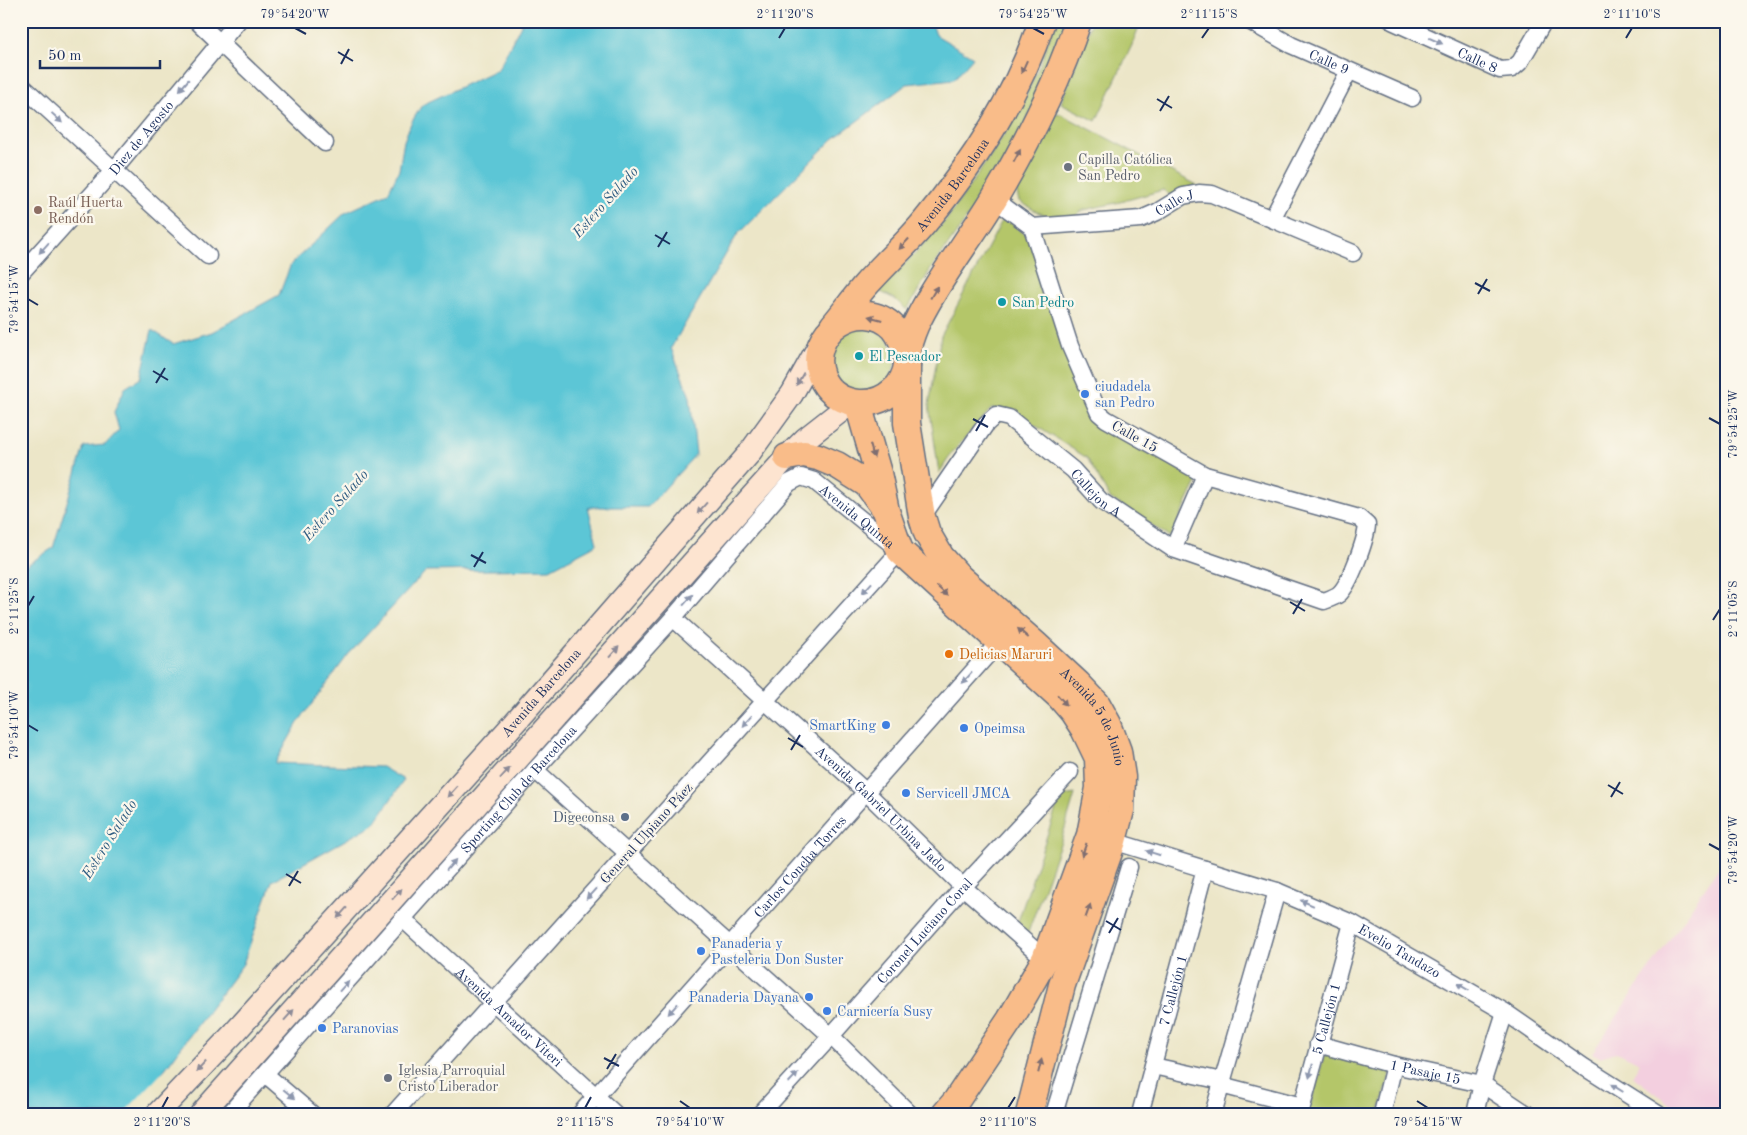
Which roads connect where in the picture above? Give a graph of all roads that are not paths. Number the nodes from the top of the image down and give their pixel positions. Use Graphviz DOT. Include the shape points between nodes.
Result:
graph roads {
  1 [pos="197,21"];
  2 [pos="238,21"];
  3 [pos="1042,21"];
  4 [pos="1078,21"];
  5 [pos="1249,21"];
  6 [pos="1392,21"];
  7 [pos="1543,22"];
  8 [pos="220,42"];
  9 [pos="1348,71"];
  10 [pos="21,85"];
  11 [pos="1412,98"];
  12 [pos="325,143"];
  13 [pos="114,170"];
  14 [pos="994,199"];
  15 [pos="1272,219"];
  16 [pos="1032,227"];
  17 [pos="1353,253"];
  18 [pos="208,256"];
  19 [pos="21,273"];
  20 [pos="828,332"];
  21 [pos="906,358"];
  22 [pos="854,403"];
  23 [pos="787,457"];
  24 [pos="1205,475"];
  25 [pos="814,481"];
  26 [pos="886,511"];
  27 [pos="922,517"];
  28 [pos="1173,549"];
  29 [pos="900,551"];
  30 [pos="1324,601"];
  31 [pos="672,618"];
  32 [pos="999,642"];
  33 [pos="764,702"];
  34 [pos="535,770"];
  35 [pos="1070,772"];
  36 [pos="866,792"];
  37 [pos="1113,841"];
  38 [pos="628,853"];
  39 [pos="1129,867"];
  40 [pos="1205,869"];
  41 [pos="963,886"];
  42 [pos="1277,891"];
  43 [pos="403,919"];
  44 [pos="1352,923"];
  45 [pos="730,945"];
  46 [pos="1045,959"];
  47 [pos="494,1002"];
  48 [pos="1505,1012"];
  49 [pos="1050,1028"];
  50 [pos="832,1036"];
  51 [pos="1077,1036"];
  52 [pos="1318,1044"];
  53 [pos="1394,1065"];
  54 [pos="1153,1066"];
  55 [pos="265,1074"];
  56 [pos="1222,1083"];
  57 [pos="1482,1084"];
  58 [pos="596,1097"];
  59 [pos="1301,1110"];
  60 [pos="156,1114"];
  61 [pos="201,1114"];
  62 [pos="229,1114"];
  63 [pos="312,1114"];
  64 [pos="393,1114"];
  65 [pos="580,1114"];
  66 [pos="615,1114"];
  67 [pos="760,1114"];
  68 [pos="910,1114"];
  69 [pos="945,1114"];
  70 [pos="1029,1114"];
  71 [pos="1054,1114"];
  72 [pos="1140,1114"];
  73 [pos="1213,1114"];
  74 [pos="1382,1114"];
  75 [pos="1475,1114"];
  76 [pos="1527,1114"];
  77 [pos="1658,1114"];
  1 -- 8 [label="street"];
  2 -- 8 [label="street, Diez de Agosto"];
  3 -- 20 [label="main road, Avenida Barcelona, one-way" via="1024,68 1000,115 962,174 924,224 865,286"];
  14 -- 4 [label="main road, one-way" via="1067,56"];
  5 -- 9 [label="street, Calle 9"];
  6 -- 7 [label="street, Calle 8, one-way" via="1500,70 1512,70 1520,62"];
  8 -- 12 [label="street"];
  8 -- 13 [label="street, Diez de Agosto, one-way"];
  9 -- 11 [label="street, Calle 9"];
  9 -- 15 [label="street"];
  10 -- 13 [label="street, one-way"];
  13 -- 18 [label="street"];
  13 -- 19 [label="street, Diez de Agosto, one-way"];
  14 -- 16 [label="street"];
  21 -- 14 [label="main road, one-way" via="919,318"];
  15 -- 16 [label="street, Calle J" via="1212,194 1199,193 1183,196 1140,219"];
  15 -- 17 [label="street, Calle J"];
  16 -- 24 [label="street, Calle 15" via="1070,346 1099,414"];
  21 -- 20 [label="main road, one-way" via="902,339 883,320 856,316 843,320"];
  20 -- 22 [label="main road" via="819,350 821,376 838,397"];
  20 -- 60 [label="main road, Avenida Barcelona, one-way" via="792,394 748,455 508,730 235,1032"];
  21 -- 22 [label="main road" via="903,378 895,390 872,403"];
  21 -- 27 [label="main road, Avenida 5 de Junio" via="907,423"];
  22 -- 23 [label="main road, Avenida Barcelona" via="824,423"];
  22 -- 26 [label="main road, Avenida 5 de Junio, one-way" via="878,473"];
  23 -- 26 [label="main road" via="804,454 842,468 867,484"];
  61 -- 23 [label="main road, Avenida Barcelona, one-way"];
  24 -- 28 [label="street"];
  24 -- 30 [label="street, Calle 15" via="1359,518 1367,525 1366,536 1346,585 1338,595"];
  25 -- 29 [label="street, Avenida Quinta"];
  31 -- 25 [label="street, Sporting Club de Barcelona, one-way" via="789,483 802,477"];
  26 -- 29 [label="main road, Avenida 5 de Junio"];
  27 -- 28 [label="street, Callejon A" via="986,424 996,416 1010,418 1073,470 1101,501"];
  37 -- 27 [label="main road, Avenida 5 de Junio, one-way" via="1121,810 1122,777 1118,751 1108,724 1078,684 960,578 941,556 927,533"];
  28 -- 30 [label="street, Callejon A"];
  29 -- 32 [label="main road, Avenida 5 de Junio, one-way"];
  29 -- 33 [label="street, General Ulpiano Páez, one-way"];
  31 -- 33 [label="street, Avenida Gabriel Urbina Jado"];
  31 -- 34 [label="street, Sporting Club de Barcelona"];
  32 -- 36 [label="street, Carlos Concha Torres, one-way"];
  32 -- 46 [label="main road, Avenida 5 de Junio, one-way" via="1064,702 1084,729 1098,758 1099,788 1090,835"];
  33 -- 36 [label="street, Avenida Gabriel Urbina Jado"];
  33 -- 38 [label="street, General Ulpiano Páez, one-way"];
  34 -- 38 [label="street"];
  43 -- 34 [label="street, Sporting Club de Barcelona, one-way"];
  35 -- 41 [label="street, Coronel Luciano Coral"];
  36 -- 41 [label="street, Avenida Gabriel Urbina Jado"];
  36 -- 45 [label="street, Carlos Concha Torres"];
  40 -- 37 [label="street, Evelio Tandazo, one-way"];
  49 -- 37 [label="main road, Avenida 5 de Junio, one-way" via="1062,984"];
  38 -- 45 [label="street"];
  38 -- 47 [label="street, General Ulpiano Páez, one-way"];
  39 -- 51 [label="street"];
  40 -- 42 [label="street, Evelio Tandazo"];
  40 -- 54 [label="street, 7 Callejón 1"];
  41 -- 46 [label="street, Avenida Gabriel Urbina Jado"];
  41 -- 50 [label="street, Coronel Luciano Coral"];
  44 -- 42 [label="street, Evelio Tandazo, one-way"];
  42 -- 56 [label="street"];
  43 -- 47 [label="street, Avenida Amador Viteri"];
  55 -- 43 [label="street, Sporting Club de Barcelona, one-way"];
  48 -- 44 [label="street, Evelio Tandazo, one-way"];
  44 -- 52 [label="street, 5 Callejón 1"];
  45 -- 50 [label="street"];
  45 -- 58 [label="street, Carlos Concha Torres, one-way"];
  46 -- 69 [label="main road, Avenida 5 de Junio" via="1010,1020"];
  47 -- 58 [label="street, Avenida Amador Viteri"];
  47 -- 64 [label="street, General Ulpiano Páez"];
  48 -- 57 [label="street"];
  77 -- 48 [label="street, Evelio Tandazo, one-way"];
  49 -- 51 [label="street"];
  70 -- 49 [label="main road, Avenida 5 de Junio, one-way"];
  67 -- 50 [label="street, Coronel Luciano Coral, one-way"];
  50 -- 68 [label="street"];
  51 -- 71 [label="street"];
  52 -- 53 [label="street, 1 Pasaje 15"];
  52 -- 59 [label="street, 5 Callejón 1, one-way"];
  53 -- 57 [label="street, 1 Pasaje 15"];
  53 -- 74 [label="street"];
  54 -- 56 [label="street"];
  54 -- 72 [label="street, 7 Callejón 1"];
  55 -- 62 [label="street, Sporting Club de Barcelona"];
  55 -- 63 [label="street, one-way"];
  56 -- 59 [label="street"];
  56 -- 73 [label="street"];
  57 -- 75 [label="street"];
  57 -- 76 [label="street, 1 Pasaje 15"];
  58 -- 65 [label="street, Carlos Concha Torres"];
  58 -- 66 [label="street, Avenida Amador Viteri"];
}
